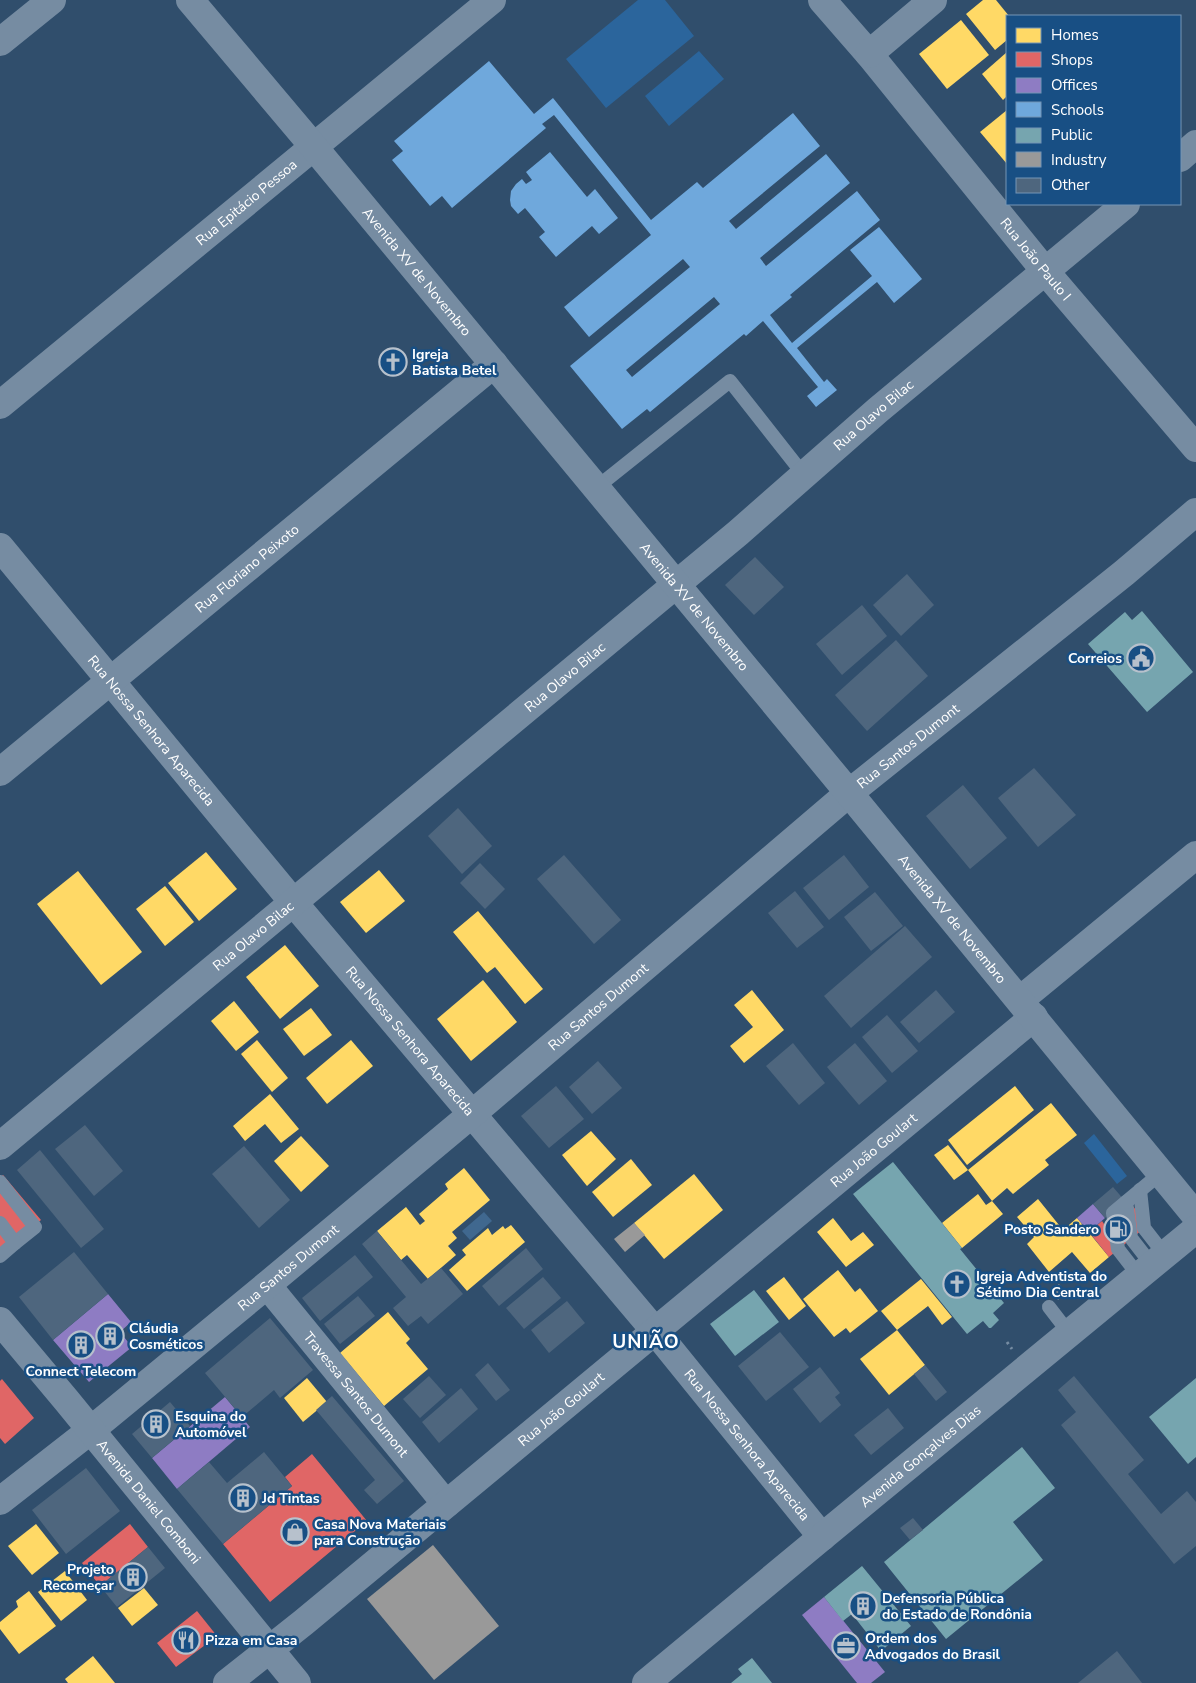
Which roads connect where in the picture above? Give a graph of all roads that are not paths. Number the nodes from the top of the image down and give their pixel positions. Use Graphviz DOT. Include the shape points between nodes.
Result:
graph roads {
  1 [pos="52,0"];
  2 [pos="190,0"];
  3 [pos="492,0"];
  4 [pos="822,0"];
  5 [pos="933,0"];
  6 [pos="0,42"];
  7 [pos="869,54"];
  8 [pos="1196,144"];
  9 [pos="313,146"];
  10 [pos="1181,157"];
  11 [pos="1125,205"];
  12 [pos="1045,271"];
  13 [pos="494,364"];
  14 [pos="0,405"];
  15 [pos="1196,448"];
  16 [pos="804,475"];
  17 [pos="596,488"];
  18 [pos="1196,512"];
  19 [pos="0,547"];
  20 [pos="676,584"];
  21 [pos="111,680"];
  22 [pos="0,772"];
  23 [pos="850,793"];
  24 [pos="1196,855"];
  25 [pos="293,902"];
  26 [pos="1027,1009"];
  27 [pos="472,1114"];
  28 [pos="0,1146"];
  29 [pos="1161,1173"];
  30 [pos="0,1182"];
  31 [pos="1140,1190"];
  32 [pos="1196,1218"];
  33 [pos="0,1224"];
  34 [pos="15,1243"];
  35 [pos="0,1256"];
  36 [pos="1152,1265"];
  37 [pos="267,1285"];
  38 [pos="1049,1307"];
  39 [pos="0,1321"];
  40 [pos="655,1331"];
  41 [pos="1069,1333"];
  42 [pos="91,1430"];
  43 [pos="0,1501"];
  44 [pos="446,1504"];
  45 [pos="822,1537"];
  46 [pos="269,1650"];
  47 [pos="227,1683"];
  48 [pos="297,1683"];
  49 [pos="646,1683"];
  1 -- 6 [label="street"];
  2 -- 9 [label="street, Avenida XV de Novembro"];
  3 -- 9 [label="street, Rua Epitácio Pessoa"];
  4 -- 7 [label="street, Rua João Paulo I"];
  5 -- 7 [label="street"];
  7 -- 12 [label="street, Rua João Paulo I"];
  8 -- 10 [label="street"];
  9 -- 13 [label="street, Avenida XV de Novembro"];
  9 -- 14 [label="street, Rua Epitácio Pessoa"];
  11 -- 12 [label="street, Rua Olavo Bilac"];
  12 -- 15 [label="street, Rua João Paulo I"];
  12 -- 16 [label="street, Rua Olavo Bilac"];
  13 -- 17 [label="street, Avenida XV de Novembro"];
  13 -- 21 [label="street, Rua Floriano Peixoto"];
  16 -- 17 [label="lane" via="730,381"];
  16 -- 20 [label="street, Rua Olavo Bilac"];
  17 -- 20 [label="street, Avenida XV de Novembro"];
  18 -- 23 [label="street, Rua Santos Dumont"];
  19 -- 21 [label="street, Rua Nossa Senhora Aparecida"];
  20 -- 23 [label="street, Avenida XV de Novembro"];
  20 -- 25 [label="street, Rua Olavo Bilac"];
  21 -- 22 [label="street, Rua Floriano Peixoto"];
  21 -- 25 [label="street, Rua Nossa Senhora Aparecida"];
  23 -- 26 [label="street, Avenida XV de Novembro"];
  23 -- 27 [label="street, Rua Santos Dumont"];
  24 -- 26 [label="street, Rua João Goulart"];
  25 -- 27 [label="street, Rua Nossa Senhora Aparecida"];
  25 -- 28 [label="street, Rua Olavo Bilac"];
  26 -- 29 [label="street, Avenida XV de Novembro"];
  26 -- 40 [label="street, Rua João Goulart"];
  27 -- 37 [label="street, Rua Santos Dumont"];
  27 -- 40 [label="street, Rua Nossa Senhora Aparecida"];
  29 -- 31 [label="lane"];
  29 -- 32 [label="street, Avenida XV de Novembro"];
  30 -- 34 [label="lane" via="35,1227"];
  31 -- 36 [label="lane"];
  31 -- 36 [label="lane" via="1126,1202 1131,1238"];
  32 -- 36 [label="street, Avenida Gonçalves Dias"];
  33 -- 34 [label="lane"];
  34 -- 35 [label="lane"];
  36 -- 41 [label="street, Avenida Gonçalves Dias"];
  37 -- 42 [label="street, Rua Santos Dumont"];
  37 -- 44 [label="street, Travessa Santos Dumont"];
  38 -- 41 [label="lane"];
  39 -- 42 [label="street, Avenida Daniel Comboni"];
  40 -- 44 [label="street, Rua João Goulart"];
  40 -- 45 [label="street, Rua Nossa Senhora Aparecida"];
  41 -- 45 [label="street, Avenida Gonçalves Dias"];
  42 -- 43 [label="street, Rua Santos Dumont"];
  42 -- 46 [label="street, Avenida Daniel Comboni"];
  44 -- 46 [label="street, Rua João Goulart"];
  45 -- 49 [label="street, Avenida Gonçalves Dias"];
  46 -- 47 [label="street, Rua João Goulart"];
  46 -- 48 [label="street, Avenida Daniel Comboni"];
}
